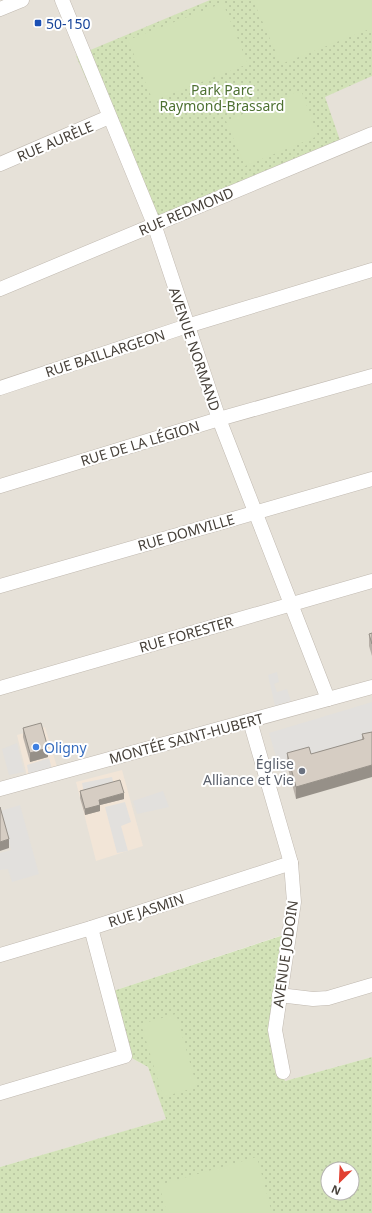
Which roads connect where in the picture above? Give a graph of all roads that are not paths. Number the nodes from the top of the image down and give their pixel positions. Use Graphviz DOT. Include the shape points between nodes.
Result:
graph roads {
  1 [pos="22,0"];
  2 [pos="62,0"];
  3 [pos="0,9"];
  4 [pos="109,117"];
  5 [pos="372,134"];
  6 [pos="0,164"];
  7 [pos="154,224"];
  8 [pos="372,270"];
  9 [pos="0,289"];
  10 [pos="187,326"];
  11 [pos="372,376"];
  12 [pos="0,388"];
  13 [pos="219,419"];
  14 [pos="372,479"];
  15 [pos="0,486"];
  16 [pos="254,513"];
  17 [pos="372,581"];
  18 [pos="0,586"];
  19 [pos="291,604"];
  20 [pos="372,687"];
  21 [pos="0,688"];
  22 [pos="328,698"];
  23 [pos="250,721"];
  24 [pos="0,789"];
  25 [pos="291,863"];
  26 [pos="92,928"];
  27 [pos="0,955"];
  28 [pos="372,985"];
  29 [pos="279,995"];
  30 [pos="284,1072"];
  31 [pos="0,1093"];
  1 -- 3 [label="street"];
  2 -- 4 [label="street, AVENUE NORMAND"];
  4 -- 6 [label="street, RUE AURÈLE"];
  4 -- 7 [label="street, AVENUE NORMAND"];
  5 -- 7 [label="street, RUE REDMOND"];
  7 -- 9 [label="street, RUE REDMOND"];
  7 -- 10 [label="street, AVENUE NORMAND"];
  8 -- 10 [label="street, RUE BAILLARGEON"];
  10 -- 12 [label="street, RUE BAILLARGEON"];
  10 -- 13 [label="street, AVENUE NORMAND"];
  11 -- 13 [label="street, RUE DE LA LÉGION"];
  13 -- 15 [label="street, RUE DE LA LÉGION"];
  13 -- 16 [label="street, AVENUE NORMAND"];
  14 -- 16 [label="street, RUE DOMVILLE"];
  16 -- 18 [label="street, RUE DOMVILLE"];
  16 -- 19 [label="street, AVENUE NORMAND"];
  17 -- 19 [label="street, RUE FORESTER"];
  19 -- 21 [label="street, RUE FORESTER"];
  19 -- 22 [label="street, AVENUE NORMAND"];
  20 -- 22 [label="street, MONTÉE SAINT-HUBERT"];
  22 -- 23 [label="street, MONTÉE SAINT-HUBERT"];
  23 -- 24 [label="street, MONTÉE SAINT-HUBERT"];
  23 -- 25 [label="street, AVENUE JODOIN"];
  25 -- 26 [label="street, RUE JASMIN"];
  25 -- 29 [label="street, AVENUE JODOIN" via="294,902"];
  26 -- 27 [label="street, RUE JASMIN"];
  26 -- 31 [label="street" via="125,1056"];
  28 -- 29 [label="street" via="328,998"];
  29 -- 30 [label="street, AVENUE JODOIN" via="275,1030"];
}
